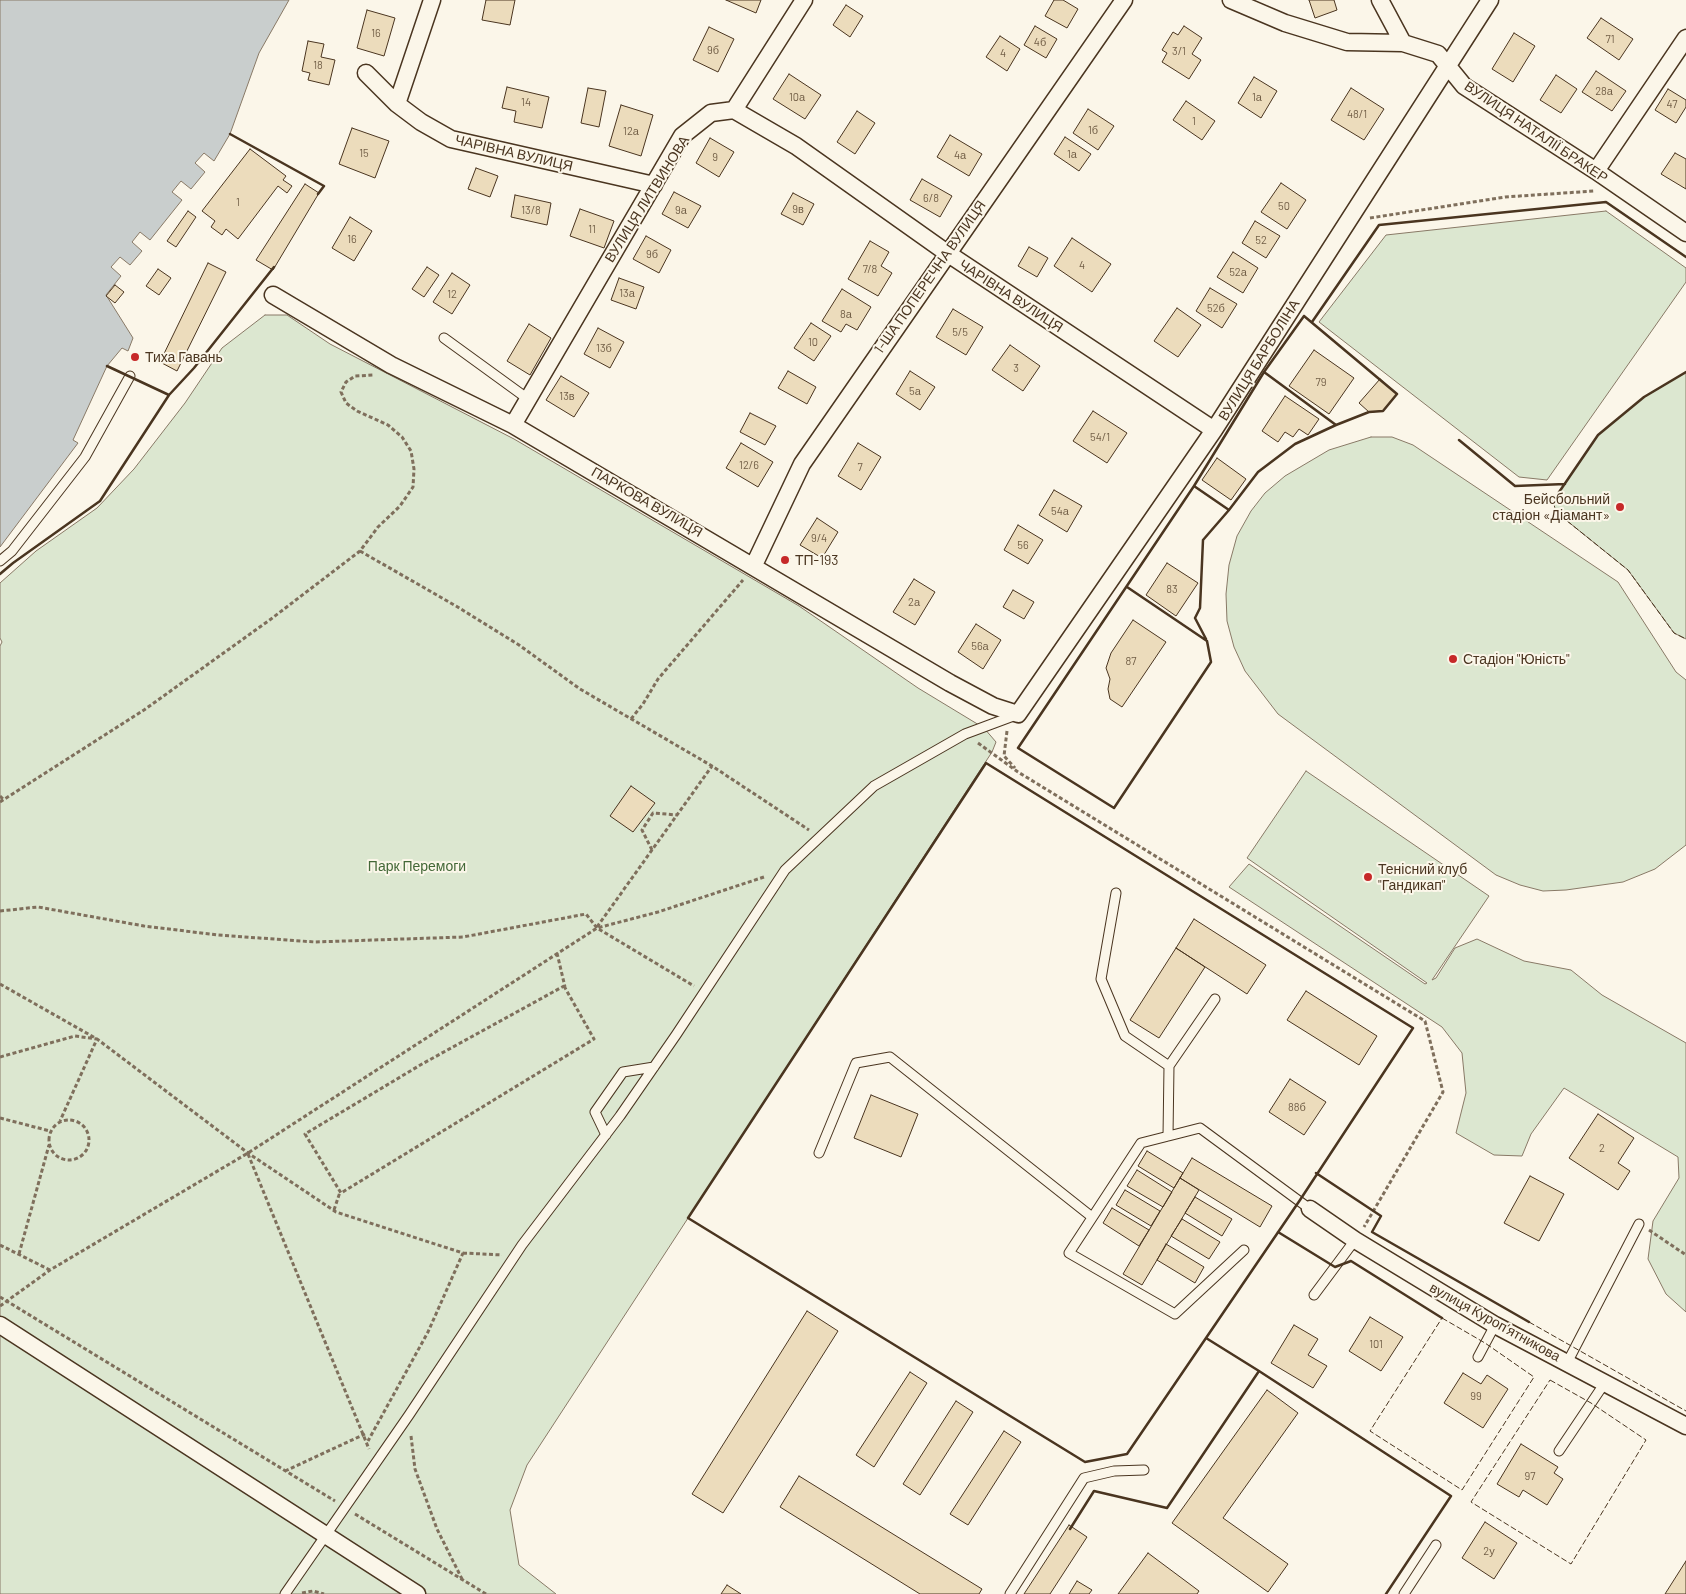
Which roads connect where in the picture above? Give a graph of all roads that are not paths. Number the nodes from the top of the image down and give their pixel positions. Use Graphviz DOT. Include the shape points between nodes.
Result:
graph roads {
  1 [pos="432,0"];
  2 [pos="804,0"];
  3 [pos="1124,0"];
  4 [pos="1231,0"];
  5 [pos="1380,0"];
  6 [pos="1490,0"];
  7 [pos="1686,38"];
  8 [pos="1402,43"];
  9 [pos="1448,66"];
  10 [pos="366,73"];
  11 [pos="397,104"];
  12 [pos="734,110"];
  13 [pos="1596,171"];
  14 [pos="654,185"];
  15 [pos="1686,233"];
  16 [pos="947,253"];
  17 [pos="273,295"];
  18 [pos="444,338"];
  19 [pos="130,376"];
  20 [pos="528,399"];
  21 [pos="514,424"];
  22 [pos="1214,430"];
  23 [pos="0,561"];
  24 [pos="754,565"];
  25 [pos="1018,714"];
  26 [pos="1116,893"];
  27 [pos="1215,1000"];
  28 [pos="654,1066"];
  29 [pos="1169,1066"];
  30 [pos="606,1135"];
  31 [pos="1168,1136"];
  32 [pos="818,1153"];
  33 [pos="1310,1209"];
  34 [pos="1092,1217"];
  35 [pos="1639,1224"];
  36 [pos="1356,1240"];
  37 [pos="1244,1250"];
  38 [pos="1314,1295"];
  39 [pos="0,1325"];
  40 [pos="1495,1325"];
  41 [pos="1478,1357"];
  42 [pos="1567,1363"];
  43 [pos="1604,1384"];
  44 [pos="1686,1426"];
  45 [pos="1558,1451"];
  46 [pos="1144,1470"];
  47 [pos="325,1536"];
  48 [pos="1436,1545"];
  49 [pos="285,1594"];
  50 [pos="417,1594"];
  51 [pos="1010,1594"];
  52 [pos="1404,1594"];
  1 -- 11 [label="street"];
  2 -- 12 [label="street"];
  3 -- 16 [label="street, 1-ША ПОПЕРЕЧНА ВУЛИЦЯ"];
  4 -- 8 [label="street, ВУЛИЦЯ НАТАЛІЇ БРАКЕР" via="1285,23 1347,42"];
  5 -- 8 [label="street"];
  6 -- 9 [label="street, ВУЛИЦЯ БАРБОЛІНА"];
  7 -- 13 [label="street"];
  8 -- 9 [label="street, ВУЛИЦЯ НАТАЛІЇ БРАКЕР" via="1438,54"];
  9 -- 13 [label="street, ВУЛИЦЯ НАТАЛІЇ БРАКЕР" via="1464,86"];
  9 -- 22 [label="street, ВУЛИЦЯ БАРБОЛІНА"];
  10 -- 11 [label="street, ЧАРІВНА ВУЛИЦЯ"];
  11 -- 14 [label="street, ЧАРІВНА ВУЛИЦЯ" via="451,139"];
  12 -- 14 [label="street, ВУЛИЦЯ ЛИТВИНОВА" via="710,113 682,136"];
  12 -- 16 [label="street, ЧАРІВНА ВУЛИЦЯ" via="796,146"];
  13 -- 15 [label="street, ВУЛИЦЯ НАТАЛІЇ БРАКЕР"];
  14 -- 20 [label="street, ВУЛИЦЯ ЛИТВИНОВА"];
  16 -- 22 [label="street, ЧАРІВНА ВУЛИЦЯ"];
  16 -- 24 [label="street, 1-ША ПОПЕРЕЧНА ВУЛИЦЯ" via="802,464"];
  17 -- 21 [label="street, ПАРКОВА ВУЛИЦЯ" via="391,365"];
  18 -- 20 [label="lane"];
  19 -- 23 [label="lane" via="85,457 12,551"];
  20 -- 21 [label="street, ВУЛИЦЯ ЛИТВИНОВА"];
  21 -- 24 [label="street, ПАРКОВА ВУЛИЦЯ"];
  22 -- 25 [label="street, ВУЛИЦЯ БАРБОЛІНА"];
  24 -- 25 [label="street, ПАРКОВА ВУЛИЦЯ" via="950,683 993,706"];
  25 -- 28 [label="lane" via="965,734 874,786 785,870"];
  26 -- 29 [label="lane" via="1101,979 1125,1036"];
  27 -- 29 [label="lane"];
  28 -- 30 [label="lane"];
  28 -- 30 [label="lane" via="623,1072 595,1112"];
  29 -- 31 [label="lane"];
  30 -- 47 [label="lane" via="515,1255"];
  31 -- 33 [label="lane" via="1200,1128"];
  31 -- 34 [label="lane" via="1141,1143"];
  32 -- 34 [label="lane" via="856,1063 890,1057"];
  33 -- 36 [label="street, вулиця Куропʼятникова"];
  34 -- 37 [label="lane" via="1069,1254 1175,1314"];
  35 -- 42 [label="lane"];
  36 -- 38 [label="lane"];
  36 -- 40 [label="street, вулиця Куропʼятникова"];
  39 -- 47 [label="street"];
  40 -- 41 [label="lane"];
  40 -- 42 [label="street, вулиця Куропʼятникова"];
  42 -- 43 [label="street, вулиця Куропʼятникова"];
  43 -- 44 [label="street, вулиця Куропʼятникова"];
  43 -- 45 [label="lane"];
  46 -- 51 [label="lane" via="1114,1471 1084,1478"];
  47 -- 49 [label="lane"];
  47 -- 50 [label="street"];
  48 -- 52 [label="lane"];
}
